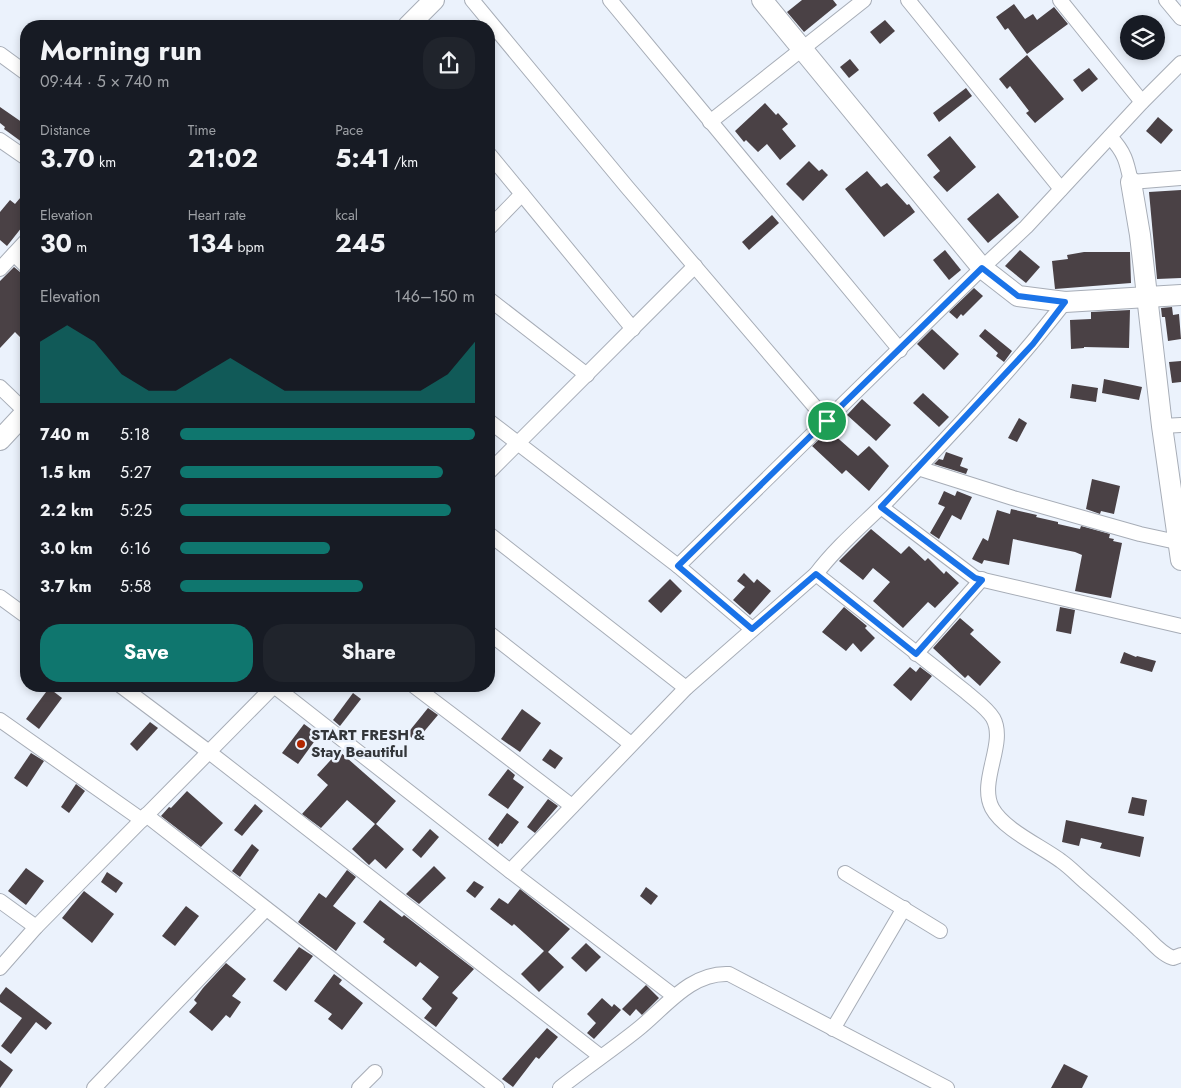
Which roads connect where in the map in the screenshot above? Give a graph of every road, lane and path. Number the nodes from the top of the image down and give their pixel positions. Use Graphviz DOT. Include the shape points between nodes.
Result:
graph roads {
  1 [pos="434,0"];
  2 [pos="472,0"];
  3 [pos="610,0"];
  4 [pos="762,0"];
  5 [pos="864,0"];
  6 [pos="908,0"];
  7 [pos="1060,0"];
  8 [pos="1166,0"];
  9 [pos="1181,18"];
  10 [pos="414,20"];
  11 [pos="489,20"];
  12 [pos="495,27"];
  13 [pos="803,50"];
  14 [pos="0,54"];
  15 [pos="1181,63"];
  16 [pos="20,69"];
  17 [pos="1142,102"];
  18 [pos="710,122"];
  19 [pos="1110,137"];
  20 [pos="0,140"];
  21 [pos="20,154"];
  22 [pos="495,161"];
  23 [pos="1181,178"];
  24 [pos="1131,182"];
  25 [pos="1061,189"];
  26 [pos="522,194"];
  27 [pos="495,222"];
  28 [pos="20,247"];
  29 [pos="5,261"];
  30 [pos="20,265"];
  31 [pos="695,266"];
  32 [pos="982,268"];
  33 [pos="1181,296"];
  34 [pos="1146,298"];
  35 [pos="1065,302"];
  36 [pos="495,304"];
  37 [pos="633,329"];
  38 [pos="900,350"];
  39 [pos="587,375"];
  40 [pos="0,387"];
  41 [pos="20,406"];
  42 [pos="20,418"];
  43 [pos="827,421"];
  44 [pos="495,426"];
  45 [pos="1172,426"];
  46 [pos="0,440"];
  47 [pos="518,444"];
  48 [pos="495,466"];
  49 [pos="918,468"];
  50 [pos="881,507"];
  51 [pos="495,539"];
  52 [pos="1180,548"];
  53 [pos="678,566"];
  54 [pos="816,574"];
  55 [pos="982,580"];
  56 [pos="0,597"];
  57 [pos="20,612"];
  58 [pos="1181,626"];
  59 [pos="752,629"];
  60 [pos="495,638"];
  61 [pos="916,654"];
  62 [pos="686,688"];
  63 [pos="129,692"];
  64 [pos="268,692"];
  65 [pos="282,692"];
  66 [pos="422,692"];
  67 [pos="0,720"];
  68 [pos="631,744"];
  69 [pos="209,752"];
  70 [pos="572,806"];
  71 [pos="144,818"];
  72 [pos="510,871"];
  73 [pos="845,873"];
  74 [pos="0,901"];
  75 [pos="904,908"];
  76 [pos="266,909"];
  77 [pos="36,927"];
  78 [pos="940,930"];
  79 [pos="1181,955"];
  80 [pos="0,968"];
  81 [pos="674,996"];
  82 [pos="833,1029"];
  83 [pos="600,1056"];
  84 [pos="375,1072"];
  85 [pos="94,1088"];
  86 [pos="359,1088"];
  87 [pos="497,1088"];
  88 [pos="560,1088"];
  89 [pos="947,1088"];
  1 -- 10 [label="street"];
  2 -- 11 [label="street"];
  3 -- 18 [label="street"];
  4 -- 13 [label="street"];
  5 -- 13 [label="street"];
  6 -- 25 [label="street"];
  7 -- 17 [label="street"];
  8 -- 9 [label="street"];
  12 -- 31 [label="street"];
  13 -- 18 [label="street"];
  13 -- 32 [label="street"];
  14 -- 16 [label="street"];
  15 -- 17 [label="street"];
  17 -- 19 [label="street"];
  18 -- 38 [label="street"];
  19 -- 24 [label="street" via="1121,148"];
  19 -- 25 [label="street"];
  20 -- 21 [label="street"];
  22 -- 26 [label="street"];
  23 -- 24 [label="street"];
  24 -- 34 [label="street"];
  25 -- 32 [label="street" via="1026,228"];
  26 -- 27 [label="street"];
  26 -- 37 [label="street"];
  28 -- 29 [label="street"];
  29 -- 30 [label="street"];
  31 -- 37 [label="street"];
  31 -- 43 [label="street"];
  32 -- 35 [label="street" via="1018,296"];
  32 -- 38 [label="street"];
  33 -- 34 [label="street"];
  34 -- 35 [label="street"];
  34 -- 45 [label="street"];
  35 -- 49 [label="street" via="1033,344"];
  36 -- 39 [label="street"];
  37 -- 39 [label="street"];
  38 -- 43 [label="street"];
  39 -- 47 [label="street"];
  40 -- 41 [label="street"];
  42 -- 46 [label="street"];
  43 -- 53 [label="street"];
  44 -- 47 [label="street"];
  45 -- 52 [label="street"];
  47 -- 48 [label="street"];
  47 -- 53 [label="street"];
  49 -- 50 [label="street"];
  49 -- 52 [label="street"];
  50 -- 54 [label="street" via="828,557"];
  50 -- 55 [label="street"];
  51 -- 62 [label="street"];
  53 -- 59 [label="street"];
  54 -- 59 [label="street"];
  54 -- 61 [label="street"];
  55 -- 58 [label="street"];
  55 -- 61 [label="street"];
  56 -- 57 [label="street"];
  59 -- 62 [label="street"];
  60 -- 68 [label="street"];
  61 -- 79 [label="street" via="966,692 993,718 996,738 988,796 999,818 1062,862 1162,953 1173,958"];
  62 -- 68 [label="street"];
  63 -- 69 [label="street"];
  64 -- 69 [label="street"];
  65 -- 72 [label="street"];
  66 -- 70 [label="street"];
  67 -- 71 [label="street"];
  68 -- 70 [label="street"];
  69 -- 71 [label="street"];
  69 -- 83 [label="street"];
  70 -- 72 [label="street"];
  71 -- 76 [label="street"];
  71 -- 77 [label="street"];
  72 -- 81 [label="street"];
  73 -- 75 [label="street"];
  74 -- 77 [label="street"];
  75 -- 78 [label="street"];
  75 -- 82 [label="street"];
  76 -- 85 [label="street"];
  76 -- 87 [label="street"];
  77 -- 80 [label="street"];
  81 -- 82 [label="street" via="704,978 729,974"];
  81 -- 83 [label="street" via="638,1030"];
  82 -- 89 [label="street"];
  83 -- 88 [label="street"];
  84 -- 86 [label="street"];
}
